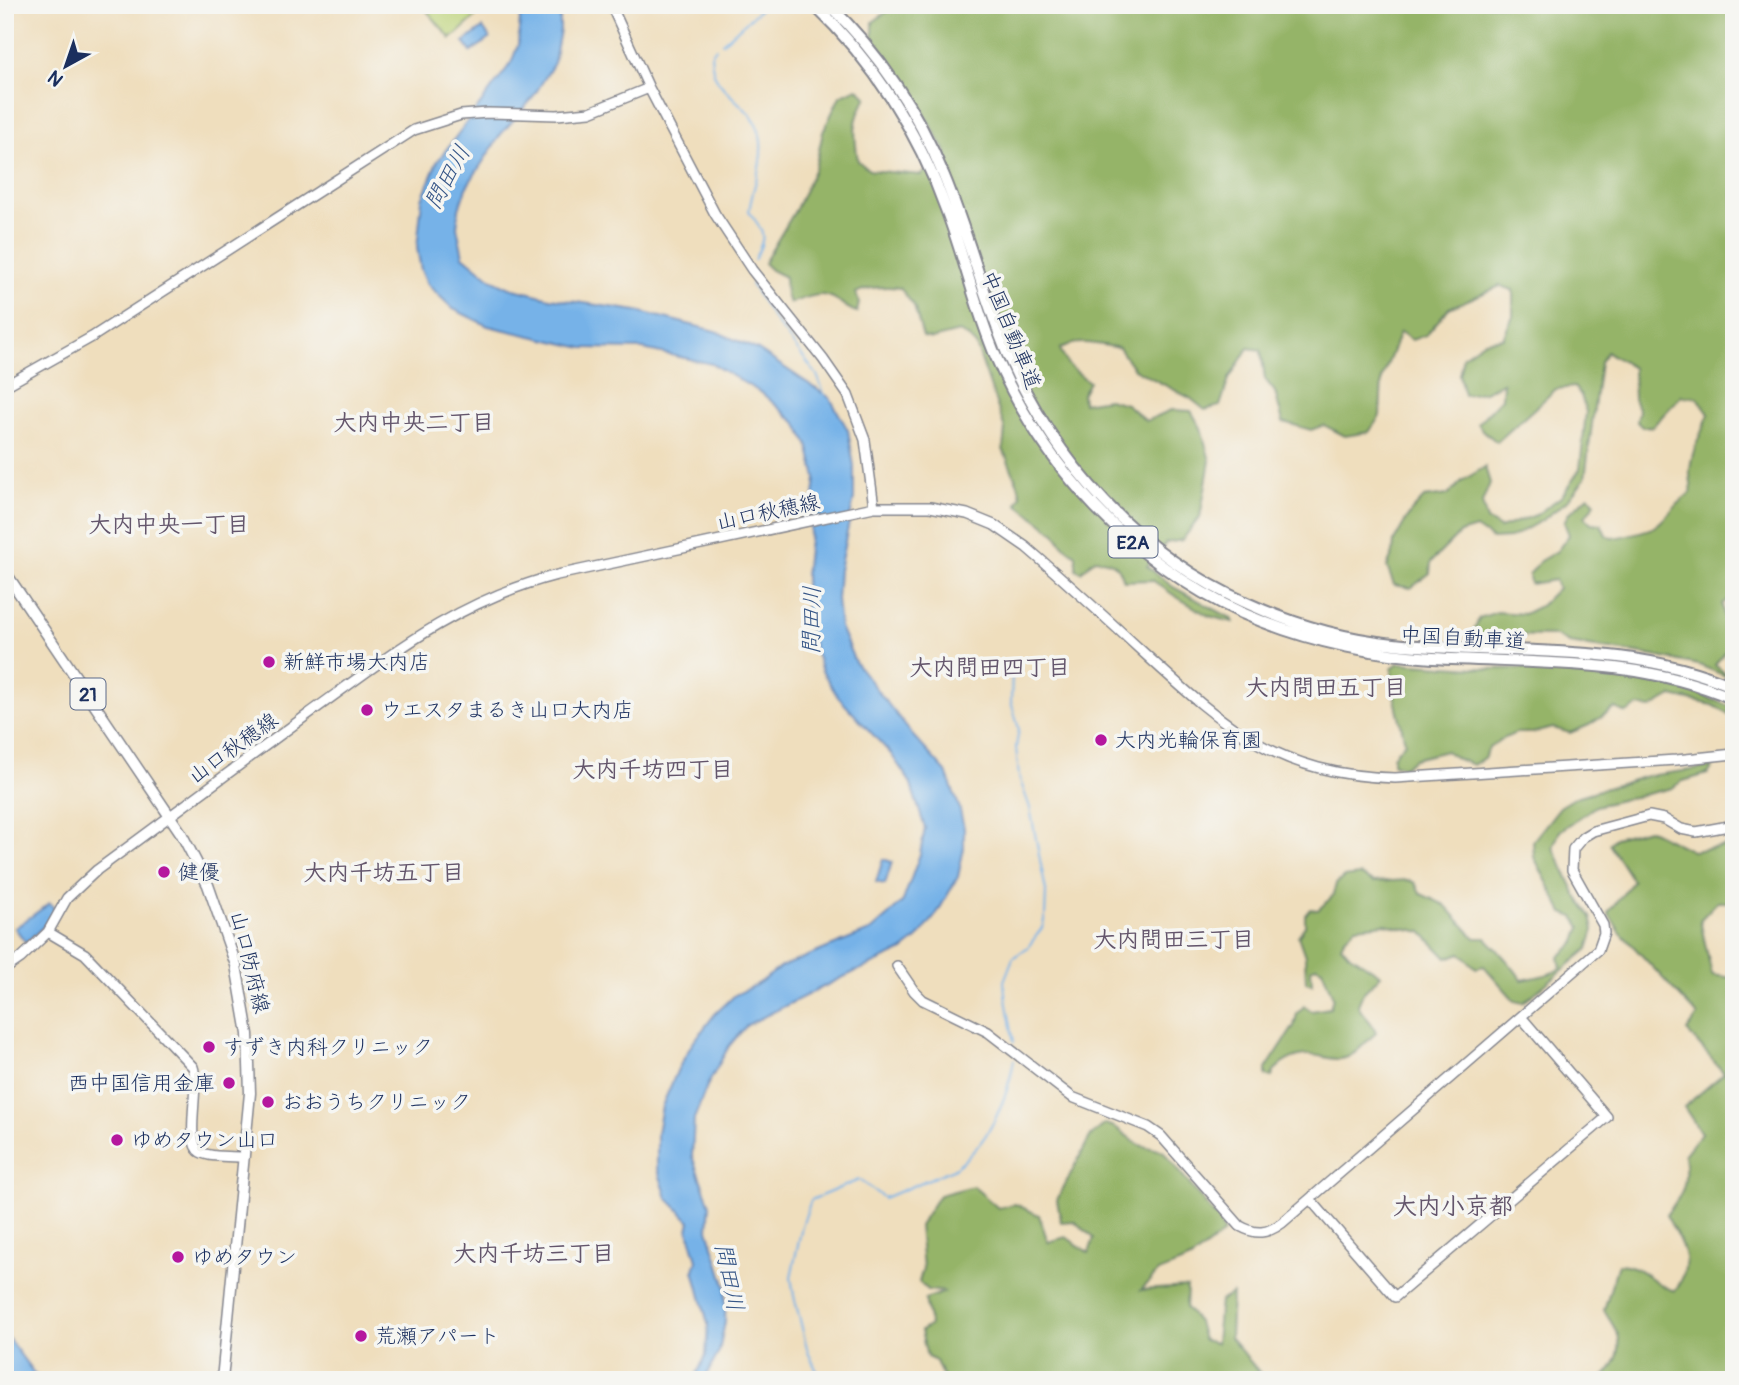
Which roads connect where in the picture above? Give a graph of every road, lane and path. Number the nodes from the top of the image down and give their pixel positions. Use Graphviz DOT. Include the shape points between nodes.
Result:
graph roads {
  1 [pos="611,5"];
  2 [pos="814,5"];
  3 [pos="830,5"];
  4 [pos="649,88"];
  5 [pos="5,386"];
  6 [pos="874,507"];
  7 [pos="5,572"];
  8 [pos="1734,687"];
  9 [pos="1734,699"];
  10 [pos="1734,754"];
  11 [pos="170,816"];
  12 [pos="1734,825"];
  13 [pos="48,932"];
  14 [pos="897,965"];
  15 [pos="5,969"];
  16 [pos="1522,1018"];
  17 [pos="244,1157"];
  18 [pos="1310,1199"];
  19 [pos="222,1380"];
  1 -- 4 [label="street"];
  2 -- 9 [label="highway, 中国自動車道 / E2A" via="884,86 916,141 947,212 991,344 1024,413 1094,507 1153,559 1241,612 1325,642 1431,658 1614,667 1689,683"];
  3 -- 8 [label="highway, 中国自動車道 / E2A" via="879,60 926,135 1006,351 1053,439 1102,499 1163,553 1246,603 1328,632 1418,646 1615,656"];
  4 -- 5 [label="street" via="590,111 461,115 424,125 92,337"];
  4 -- 6 [label="street" via="735,247 848,395 865,440"];
  6 -- 10 [label="street, 山口秋穂線" via="930,507 967,514 994,526 1036,556 1222,722 1264,748 1315,767 1395,778"];
  6 -- 11 [label="street, 山口秋穂線" via="557,575 473,605 403,646"];
  7 -- 11 [label="main road, 山口防府線 / 21"];
  11 -- 13 [label="street, 山口秋穂線" via="73,891"];
  11 -- 17 [label="main road, 山口防府線 / 21" via="208,885 240,984 250,1075"];
  12 -- 16 [label="street" via="1696,832 1649,817 1583,837 1573,849 1572,870 1600,917 1602,942 1592,958"];
  13 -- 15 [label="street, 山口秋穂線"];
  13 -- 17 [label="street" via="85,954 193,1067 196,1148"];
  14 -- 18 [label="street" via="923,1000 988,1032 1072,1097 1161,1136 1250,1232 1274,1229"];
  16 -- 18 [label="street"];
  16 -- 18 [label="street" via="1607,1117 1395,1297"];
  17 -- 19 [label="main road, 山口防府線 / 21"];
}
